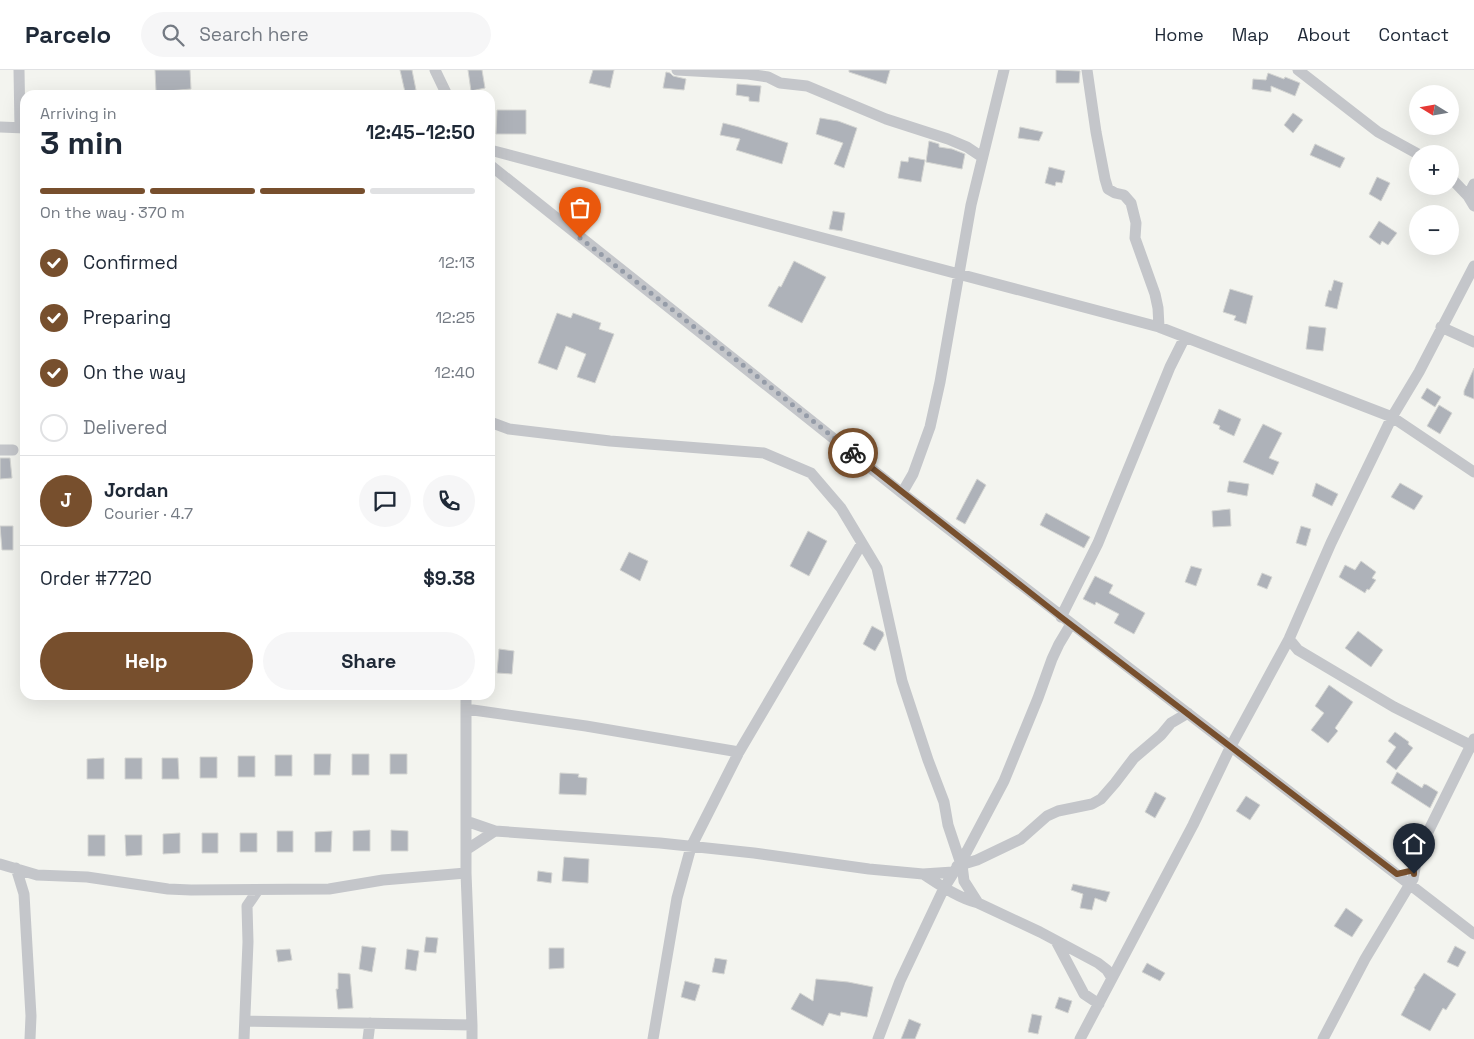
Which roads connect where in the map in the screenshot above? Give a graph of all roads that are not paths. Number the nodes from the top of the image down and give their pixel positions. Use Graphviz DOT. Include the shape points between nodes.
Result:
graph roads {
  1 [pos="19,70"];
  2 [pos="435,70"];
  3 [pos="677,70"];
  4 [pos="1004,70"];
  5 [pos="1087,70"];
  6 [pos="1298,70"];
  7 [pos="20,90"];
  8 [pos="445,90"];
  9 [pos="0,127"];
  10 [pos="20,127"];
  11 [pos="1409,149"];
  12 [pos="495,151"];
  13 [pos="982,157"];
  14 [pos="495,169"];
  15 [pos="1474,184"];
  16 [pos="1459,187"];
  17 [pos="1471,201"];
  18 [pos="1473,269"];
  19 [pos="960,273"];
  20 [pos="1159,327"];
  21 [pos="1441,327"];
  22 [pos="1185,337"];
  23 [pos="1474,342"];
  24 [pos="1392,417"];
  25 [pos="495,424"];
  26 [pos="0,450"];
  27 [pos="13,450"];
  28 [pos="1474,472"];
  29 [pos="902,493"];
  30 [pos="862,543"];
  31 [pos="1061,617"];
  32 [pos="1071,624"];
  33 [pos="1289,639"];
  34 [pos="1298,650"];
  35 [pos="1281,653"];
  36 [pos="466,700"];
  37 [pos="466,709"];
  38 [pos="1188,713"];
  39 [pos="1473,744"];
  40 [pos="1231,746"];
  41 [pos="739,752"];
  42 [pos="466,821"];
  43 [pos="495,831"];
  44 [pos="691,847"];
  45 [pos="956,847"];
  46 [pos="466,850"];
  47 [pos="0,864"];
  48 [pos="956,867"];
  49 [pos="16,868"];
  50 [pos="1414,870"];
  51 [pos="466,873"];
  52 [pos="923,874"];
  53 [pos="1397,874"];
  54 [pos="37,875"];
  55 [pos="1410,885"];
  56 [pos="944,888"];
  57 [pos="226,890"];
  58 [pos="258,890"];
  59 [pos="24,894"];
  60 [pos="978,903"];
  61 [pos="246,906"];
  62 [pos="1474,934"];
  63 [pos="1056,940"];
  64 [pos="1112,978"];
  65 [pos="1099,1004"];
  66 [pos="244,1021"];
  67 [pos="370,1024"];
  68 [pos="472,1025"];
  69 [pos="30,1039"];
  70 [pos="244,1039"];
  71 [pos="368,1039"];
  72 [pos="472,1039"];
  73 [pos="653,1039"];
  74 [pos="878,1039"];
  75 [pos="1080,1039"];
  76 [pos="1323,1039"];
  1 -- 7 [label="street"];
  2 -- 8 [label="street"];
  3 -- 13 [label="street" via="748,74 768,77 780,83 808,86 886,119 948,139"];
  4 -- 13 [label="street"];
  5 -- 20 [label="street" via="1104,179 1108,188 1132,203 1135,238 1155,294"];
  6 -- 11 [label="street" via="1378,132"];
  9 -- 10 [label="street"];
  12 -- 19 [label="street"];
  13 -- 19 [label="street"];
  14 -- 29 [label="street"];
  15 -- 17 [label="street"];
  16 -- 17 [label="street"];
  18 -- 21 [label="street"];
  19 -- 20 [label="street"];
  19 -- 29 [label="street" via="930,427 914,474"];
  20 -- 22 [label="street"];
  21 -- 23 [label="street"];
  21 -- 24 [label="street"];
  22 -- 24 [label="street"];
  22 -- 31 [label="street" via="1098,543"];
  24 -- 28 [label="street"];
  24 -- 33 [label="street"];
  25 -- 30 [label="street" via="509,429 610,441 764,453 811,473 840,508"];
  26 -- 27 [label="street"];
  29 -- 31 [label="street"];
  30 -- 41 [label="street"];
  30 -- 45 [label="street" via="877,568 902,680"];
  31 -- 32 [label="street"];
  32 -- 38 [label="street"];
  32 -- 48 [label="street" via="1052,659 1004,781"];
  33 -- 34 [label="street"];
  33 -- 35 [label="street"];
  34 -- 35 [label="street"];
  34 -- 39 [label="street" via="1394,707"];
  35 -- 40 [label="street"];
  36 -- 37 [label="street"];
  37 -- 41 [label="street"];
  37 -- 42 [label="street"];
  38 -- 40 [label="street"];
  38 -- 48 [label="street" via="1171,723 1134,758 1101,799 1047,816 1021,839"];
  39 -- 50 [label="street" via="1422,844"];
  40 -- 53 [label="street"];
  40 -- 64 [label="street"];
  41 -- 44 [label="street"];
  42 -- 43 [label="street"];
  42 -- 46 [label="street"];
  43 -- 44 [label="street"];
  43 -- 46 [label="street"];
  44 -- 52 [label="street"];
  44 -- 73 [label="street" via="677,898"];
  45 -- 48 [label="street"];
  45 -- 48 [label="street"];
  46 -- 51 [label="street"];
  47 -- 49 [label="street"];
  48 -- 52 [label="street"];
  48 -- 56 [label="street"];
  48 -- 60 [label="street"];
  49 -- 54 [label="street"];
  49 -- 59 [label="street"];
  50 -- 53 [label="street"];
  50 -- 55 [label="street"];
  51 -- 58 [label="street" via="383,880 329,889"];
  51 -- 68 [label="street"];
  52 -- 56 [label="street"];
  53 -- 55 [label="street"];
  54 -- 57 [label="street" via="87,877 168,889"];
  54 -- 59 [label="street"];
  55 -- 62 [label="street"];
  55 -- 76 [label="street"];
  56 -- 60 [label="street"];
  56 -- 74 [label="street" via="900,981"];
  57 -- 58 [label="street"];
  57 -- 61 [label="street"];
  58 -- 61 [label="street"];
  59 -- 69 [label="street"];
  60 -- 63 [label="street"];
  61 -- 66 [label="street" via="248,942"];
  63 -- 64 [label="street" via="1098,963"];
  63 -- 65 [label="street" via="1084,994"];
  64 -- 65 [label="street"];
  65 -- 75 [label="street"];
  66 -- 67 [label="street"];
  66 -- 70 [label="street"];
  67 -- 68 [label="street"];
  67 -- 71 [label="street"];
  68 -- 72 [label="street"];
}
